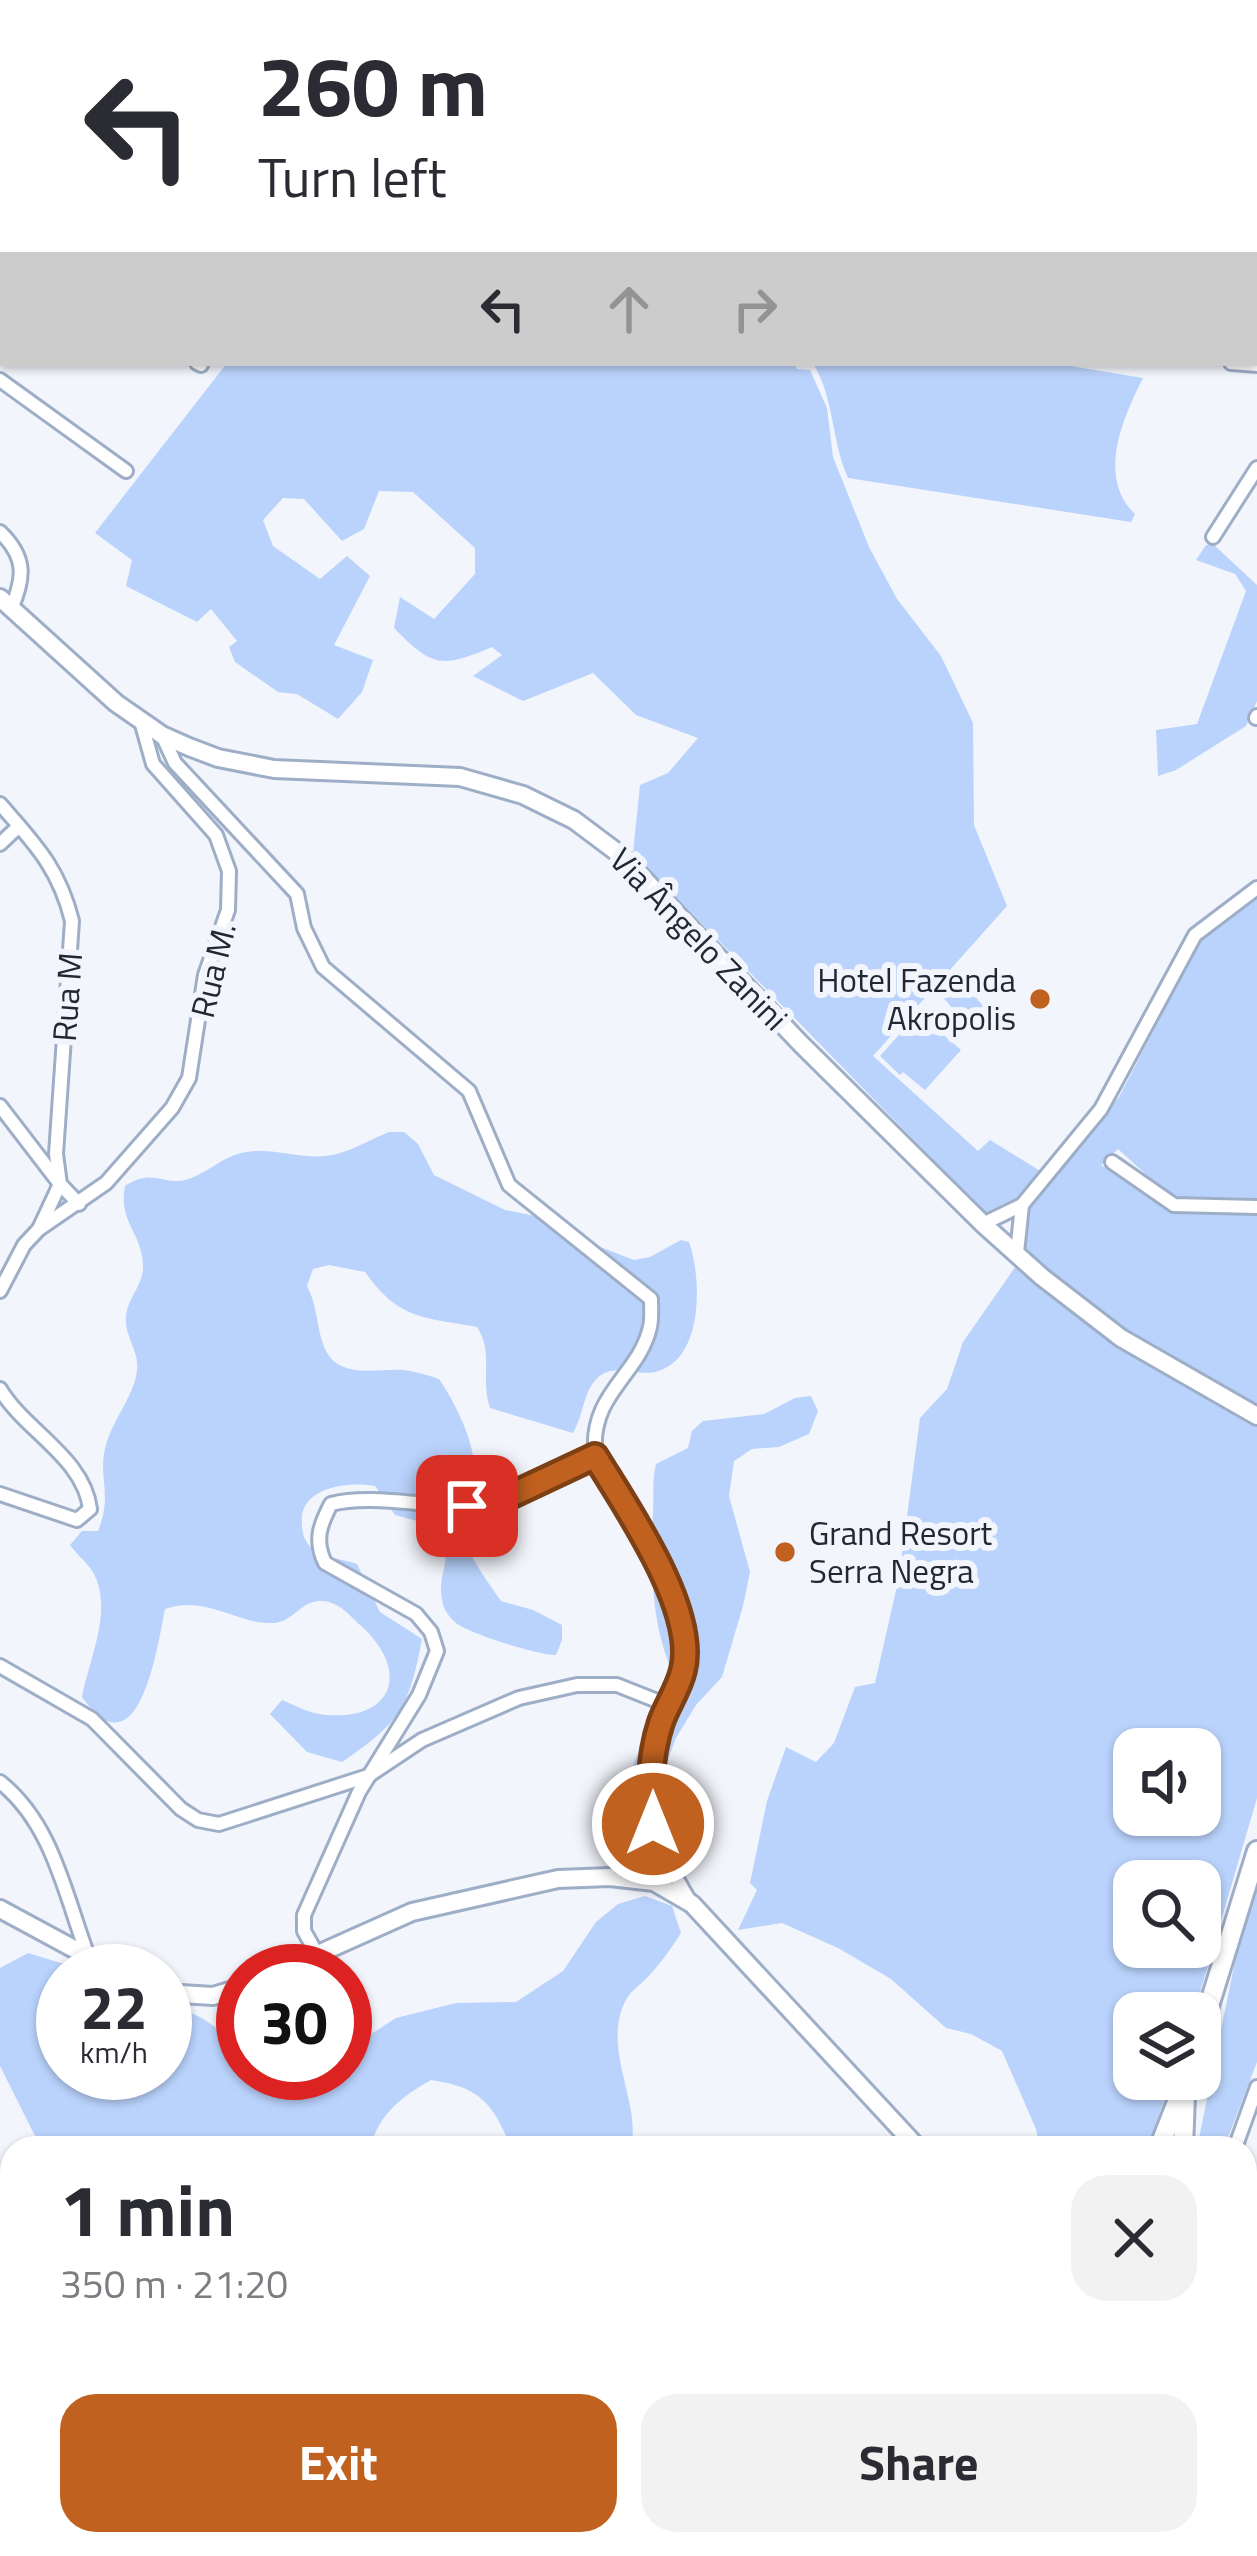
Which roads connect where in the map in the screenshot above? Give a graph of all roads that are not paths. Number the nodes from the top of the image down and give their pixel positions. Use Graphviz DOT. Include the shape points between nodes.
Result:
graph roads {
  1 [pos="0,380"];
  2 [pos="1257,468"];
  3 [pos="126,471"];
  4 [pos="0,532"];
  5 [pos="1213,537"];
  6 [pos="6,604"];
  7 [pos="141,722"];
  8 [pos="162,735"];
  9 [pos="0,804"];
  10 [pos="19,826"];
  11 [pos="0,844"];
  12 [pos="1257,888"];
  13 [pos="0,1106"];
  14 [pos="1112,1162"];
  15 [pos="60,1184"];
  16 [pos="79,1204"];
  17 [pos="1022,1205"];
  18 [pos="1257,1207"];
  19 [pos="983,1224"];
  20 [pos="39,1229"];
  21 [pos="1016,1253"];
  22 [pos="0,1291"];
  23 [pos="0,1389"];
  24 [pos="1257,1416"];
  25 [pos="595,1456"];
  26 [pos="0,1494"];
  27 [pos="0,1666"];
  28 [pos="670,1706"];
  29 [pos="368,1776"];
  30 [pos="0,1782"];
  31 [pos="1257,1851"];
  32 [pos="692,1904"];
  33 [pos="0,1909"];
  34 [pos="66,1944"];
  35 [pos="84,1944"];
  36 [pos="311,1944"];
  37 [pos="340,1944"];
  38 [pos="1213,1992"];
  39 [pos="1257,2087"];
  40 [pos="1179,2100"];
  41 [pos="1185,2100"];
  42 [pos="907,2136"];
  43 [pos="1165,2136"];
  44 [pos="1184,2136"];
  45 [pos="1239,2136"];
  1 -- 3 [label="street"];
  2 -- 5 [label="street"];
  4 -- 6 [label="street" via="23,568 22,585"];
  6 -- 7 [label="street, Via Ângelo Zanini"];
  7 -- 8 [label="street, Via Ângelo Zanini"];
  7 -- 16 [label="street, Rua M." via="153,764 216,835 229,871 228,910 206,975 189,1078 133,1153"];
  8 -- 19 [label="street, Via Ângelo Zanini" via="274,769 460,777 574,820 622,856"];
  8 -- 25 [label="street" via="176,764 297,894 323,967 469,1091 509,1185 651,1299 650,1328 596,1420"];
  9 -- 10 [label="street, Rua M"];
  10 -- 11 [label="street"];
  10 -- 15 [label="street, Rua M" via="51,863 72,921"];
  12 -- 17 [label="street" via="1195,935 1101,1109"];
  13 -- 15 [label="street"];
  14 -- 18 [label="street" via="1174,1205"];
  15 -- 16 [label="street"];
  15 -- 20 [label="street"];
  16 -- 20 [label="street, Rua M."];
  17 -- 19 [label="street"];
  17 -- 21 [label="street"];
  19 -- 21 [label="street, Via Ângelo Zanini"];
  20 -- 22 [label="street"];
  21 -- 24 [label="street, Via Ângelo Zanini" via="1120,1338"];
  23 -- 26 [label="street" via="88,1490 90,1509 77,1520"];
  25 -- 28 [label="street" via="659,1562 681,1624 685,1666"];
  25 -- 29 [label="street" via="510,1496 467,1506 331,1504 319,1529 325,1563 416,1614 437,1651"];
  27 -- 29 [label="street" via="92,1719 198,1820 219,1824"];
  28 -- 29 [label="street" via="617,1685 519,1698 422,1740"];
  28 -- 32 [label="street" via="649,1789 657,1844"];
  29 -- 36 [label="street" via="304,1915"];
  30 -- 35 [label="street" via="44,1830"];
  31 -- 38 [label="main road"];
  32 -- 37 [label="street" via="654,1882 557,1880 412,1912"];
  32 -- 42 [label="street"];
  33 -- 34 [label="street"];
  39 -- 45 [label="street"];
  40 -- 43 [label="main road"];
  41 -- 44 [label="main road"];
}
